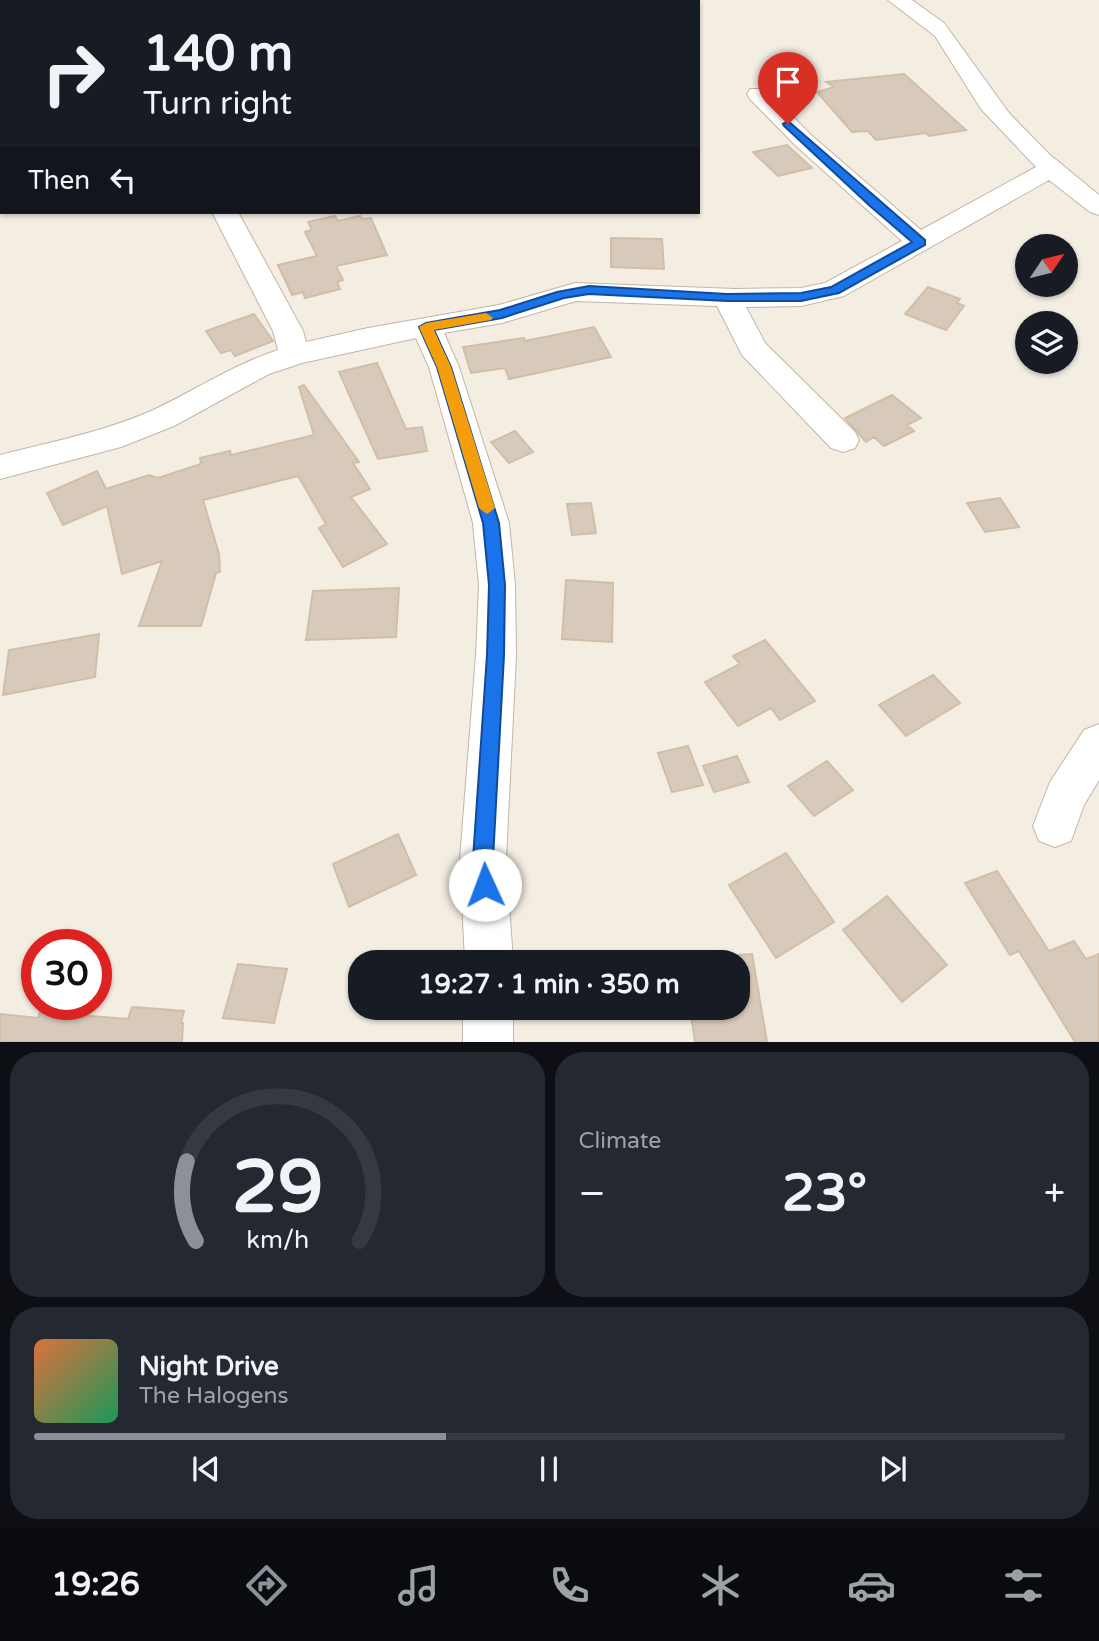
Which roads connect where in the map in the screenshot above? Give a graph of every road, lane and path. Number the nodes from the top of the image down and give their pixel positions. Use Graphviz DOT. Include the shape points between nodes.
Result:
graph roads {
  1 [pos="898,0"];
  2 [pos="758,94"];
  3 [pos="1051,169"];
  4 [pos="1099,207"];
  5 [pos="226,214"];
  6 [pos="920,243"];
  7 [pos="727,298"];
  8 [pos="426,327"];
  9 [pos="294,355"];
  10 [pos="843,440"];
  11 [pos="0,467"];
  12 [pos="1099,743"];
  13 [pos="1055,826"];
  14 [pos="488,950"];
  15 [pos="488,1020"];
  16 [pos="488,1042"];
  1 -- 3 [label="street" via="943,33 970,79"];
  2 -- 6 [label="street"];
  3 -- 4 [label="street"];
  3 -- 6 [label="street"];
  5 -- 9 [label="street" via="288,331"];
  6 -- 7 [label="street" via="834,290 801,297"];
  7 -- 8 [label="street" via="575,292 515,311"];
  7 -- 10 [label="street" via="753,348"];
  8 -- 9 [label="street"];
  8 -- 14 [label="street" via="444,367 491,523 497,585 483,859"];
  9 -- 11 [label="street" via="258,367 121,435"];
  12 -- 13 [label="street" via="1065,796"];
  15 -- 16 [label="street"];
}
